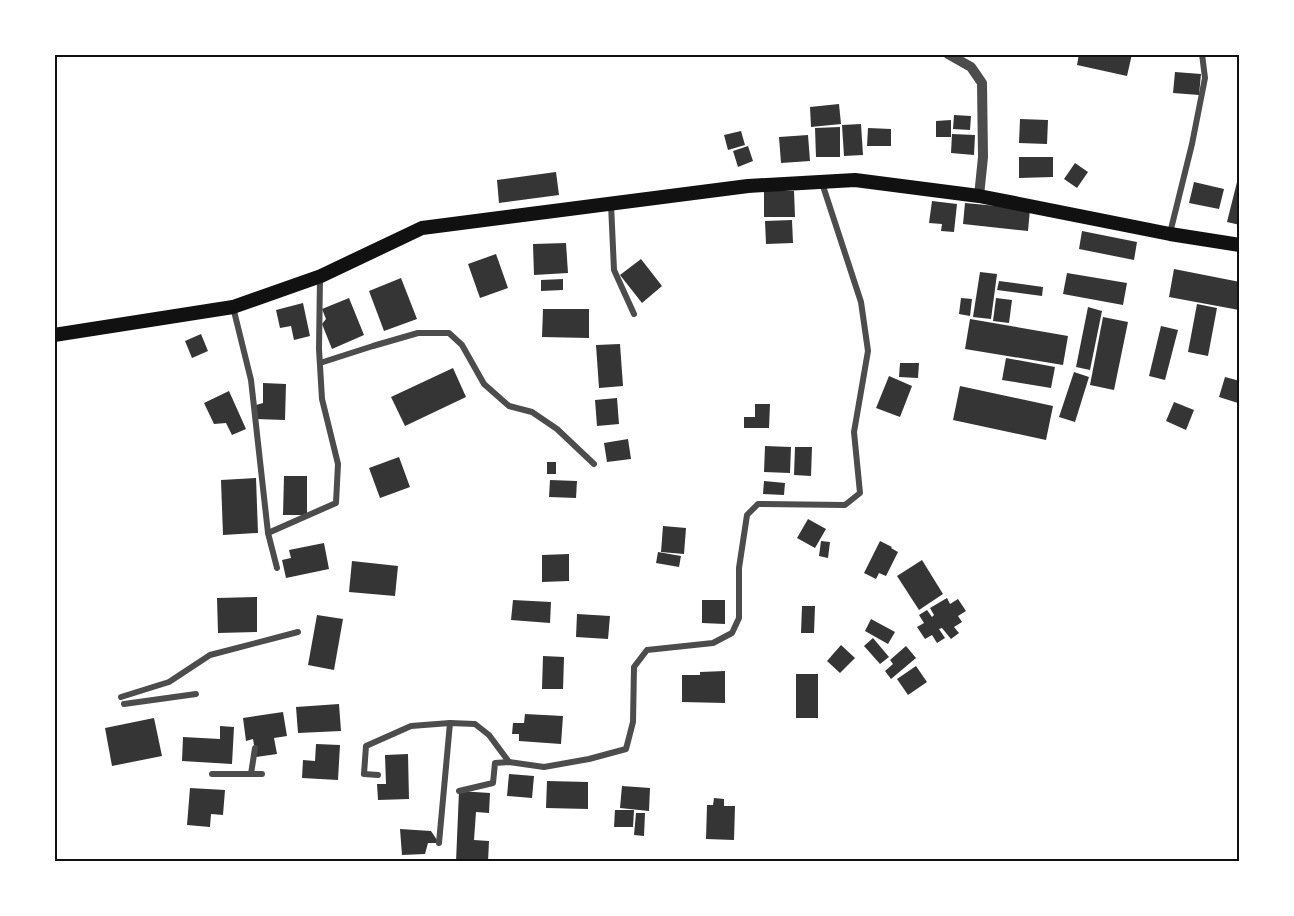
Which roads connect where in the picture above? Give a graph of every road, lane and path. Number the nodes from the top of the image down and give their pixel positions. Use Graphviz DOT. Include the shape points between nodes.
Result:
graph roads {
  1 [pos="948,54"];
  2 [pos="1202,54"];
  3 [pos="822,182"];
  4 [pos="979,196"];
  5 [pos="611,203"];
  6 [pos="1170,234"];
  7 [pos="1240,245"];
  8 [pos="321,276"];
  9 [pos="233,307"];
  10 [pos="634,314"];
  11 [pos="54,335"];
  12 [pos="320,363"];
  13 [pos="594,464"];
  14 [pos="268,533"];
  15 [pos="277,568"];
  16 [pos="298,632"];
  17 [pos="196,694"];
  18 [pos="450,723"];
  19 [pos="255,748"];
  20 [pos="509,762"];
  21 [pos="212,774"];
  22 [pos="251,774"];
  23 [pos="262,774"];
  24 [pos="378,775"];
  25 [pos="459,791"];
  26 [pos="439,843"];
  1 -- 4 [label="street" via="971,68 982,83"];
  2 -- 6 [label="street" via="1205,78"];
  3 -- 4 [label="highway" via="855,180"];
  3 -- 5 [label="highway" via="748,186"];
  3 -- 20 [label="street" via="861,302 868,351 854,432 860,493 845,505 758,504 747,514 739,568 739,618 732,633 713,643 647,650 634,667 633,722 626,748 544,767"];
  4 -- 6 [label="highway"];
  5 -- 8 [label="highway" via="422,228"];
  5 -- 10 [label="street" via="614,270"];
  6 -- 7 [label="highway"];
  8 -- 9 [label="highway"];
  8 -- 12 [label="street"];
  9 -- 11 [label="highway"];
  9 -- 14 [label="street" via="251,380"];
  12 -- 13 [label="street" via="418,333 448,333 462,345 484,384 509,406 532,412 557,429"];
  12 -- 14 [label="street" via="322,399 338,464 336,503"];
  14 -- 15 [label="street"];
  16 -- 17 [label="street" via="210,655 170,682 123,701"];
  18 -- 20 [label="street" via="475,724 489,735"];
  18 -- 24 [label="street" via="411,726 366,746 364,774"];
  18 -- 26 [label="street"];
  19 -- 22 [label="street"];
  20 -- 25 [label="street" via="495,763 493,783"];
  21 -- 22 [label="street"];
  22 -- 23 [label="street"];
}
